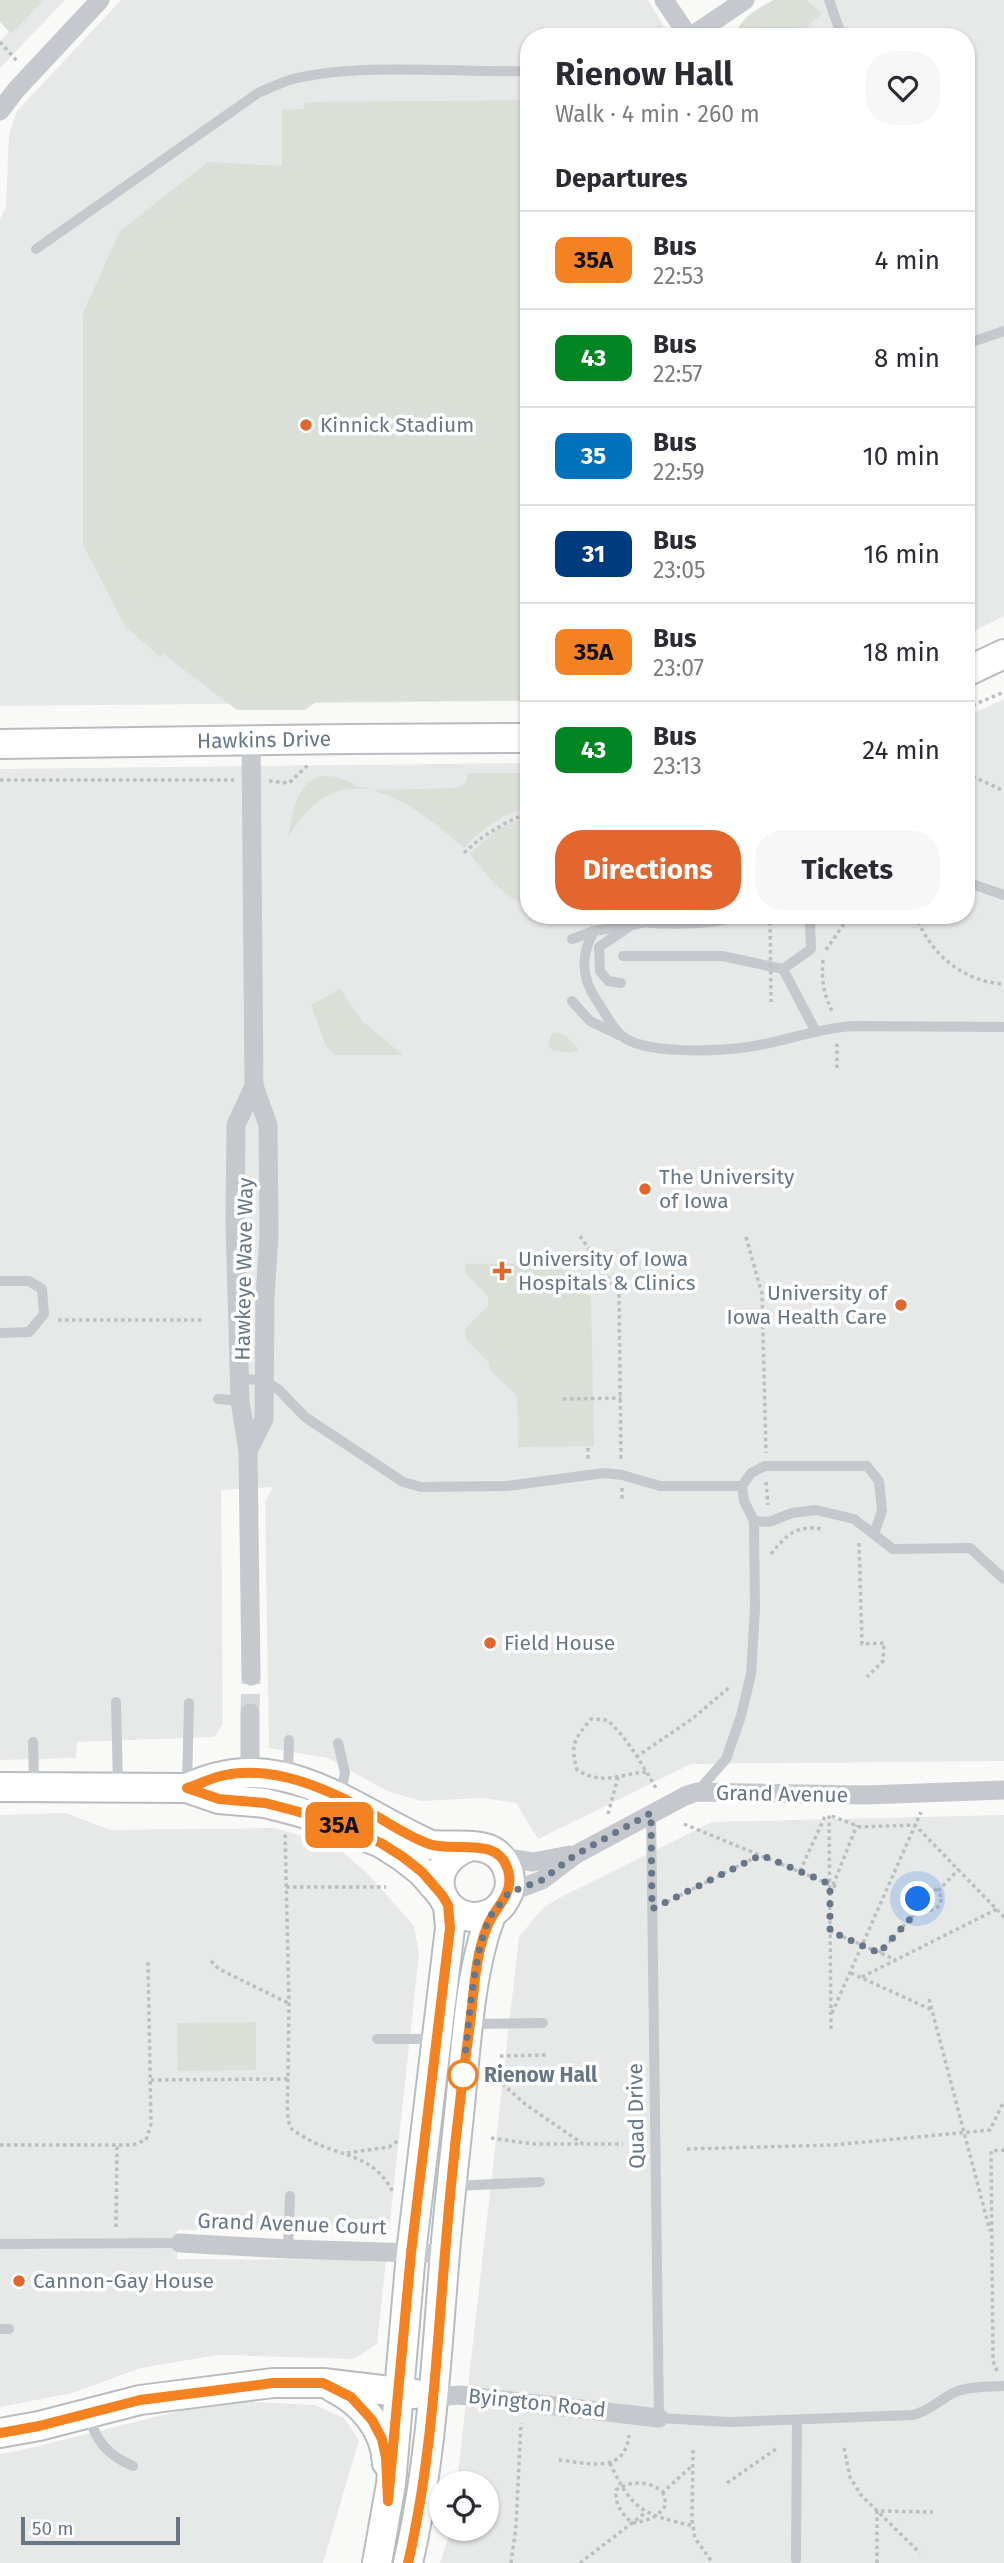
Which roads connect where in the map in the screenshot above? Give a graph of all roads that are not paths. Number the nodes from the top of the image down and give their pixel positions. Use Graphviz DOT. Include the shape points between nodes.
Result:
graph roads {
  1 [pos="100,0"];
  2 [pos="664,0"];
  3 [pos="745,0"];
  4 [pos="829,0"];
  5 [pos="684,28"];
  6 [pos="703,28"];
  7 [pos="839,28"];
  8 [pos="520,71"];
  9 [pos="0,111"];
  10 [pos="36,249"];
  11 [pos="1004,331"];
  12 [pos="975,341"];
  13 [pos="1004,654"];
  14 [pos="975,668"];
  15 [pos="520,738"];
  16 [pos="251,741"];
  17 [pos="0,744"];
  18 [pos="975,885"];
  19 [pos="1004,895"];
  20 [pos="634,924"];
  21 [pos="810,924"];
  22 [pos="594,931"];
  23 [pos="572,939"];
  24 [pos="624,956"];
  25 [pos="783,969"];
  26 [pos="621,983"];
  27 [pos="572,1001"];
  28 [pos="1004,1027"];
  29 [pos="816,1031"];
  30 [pos="622,1036"];
  31 [pos="254,1086"];
  32 [pos="0,1282"];
  33 [pos="0,1333"];
  34 [pos="240,1379"];
  35 [pos="264,1380"];
  36 [pos="218,1399"];
  37 [pos="240,1401"];
  38 [pos="248,1451"];
  39 [pos="742,1486"];
  40 [pos="754,1521"];
  41 [pos="874,1534"];
  42 [pos="1004,1579"];
  43 [pos="251,1676"];
  44 [pos="116,1702"];
  45 [pos="189,1703"];
  46 [pos="250,1713"];
  47 [pos="289,1740"];
  48 [pos="33,1742"];
  49 [pos="338,1743"];
  50 [pos="250,1774"];
  51 [pos="288,1779"];
  52 [pos="0,1787"];
  53 [pos="34,1787"];
  54 [pos="118,1787"];
  55 [pos="187,1788"];
  56 [pos="1004,1790"];
  57 [pos="697,1793"];
  58 [pos="335,1809"];
  59 [pos="651,1813"];
  60 [pos="468,1846"];
  61 [pos="575,1855"];
  62 [pos="500,1857"];
  63 [pos="445,1900"];
  64 [pos="500,1903"];
  65 [pos="543,2023"];
  66 [pos="470,2024"];
  67 [pos="377,2039"];
  68 [pos="436,2039"];
  69 [pos="540,2182"];
  70 [pos="452,2186"];
  71 [pos="290,2196"];
  72 [pos="180,2243"];
  73 [pos="0,2244"];
  74 [pos="288,2249"];
  75 [pos="411,2253"];
  76 [pos="445,2254"];
  77 [pos="323,2383"];
  78 [pos="1003,2386"];
  79 [pos="399,2391"];
  80 [pos="435,2396"];
  81 [pos="88,2414"];
  82 [pos="659,2418"];
  83 [pos="797,2420"];
  84 [pos="0,2433"];
  85 [pos="132,2466"];
  86 [pos="388,2501"];
  87 [pos="796,2560"];
  88 [pos="377,2563"];
  89 [pos="408,2563"];
  1 -- 9 [label="street"];
  2 -- 5 [label="street"];
  3 -- 6 [label="street"];
  4 -- 7 [label="lane"];
  8 -- 10 [label="lane" via="323,73 291,79 258,93"];
  11 -- 12 [label="lane"];
  13 -- 14 [label="main road"];
  15 -- 16 [label="main road, Hawkins Drive"];
  16 -- 17 [label="main road, Hawkins Drive"];
  16 -- 31 [label="street, Hawkeye Wave Way"];
  18 -- 19 [label="lane"];
  20 -- 22 [label="lane"];
  20 -- 26 [label="lane" via="599,947 600,971 608,981"];
  21 -- 25 [label="lane" via="811,949"];
  22 -- 23 [label="lane"];
  22 -- 30 [label="lane" via="586,946 588,988"];
  24 -- 25 [label="lane" via="722,956"];
  25 -- 29 [label="lane"];
  27 -- 30 [label="lane" via="590,1021"];
  28 -- 29 [label="lane" via="837,1027"];
  29 -- 30 [label="lane" via="748,1047 674,1050 642,1046"];
  31 -- 34 [label="street, Hawkeye Wave Way" via="236,1125"];
  31 -- 35 [label="street, Hawkeye Wave Way" via="269,1138"];
  32 -- 33 [label="lane" via="29,1281 42,1289 44,1314 29,1332"];
  34 -- 35 [label="lane"];
  34 -- 37 [label="street, Hawkeye Wave Way"];
  35 -- 38 [label="street, Hawkeye Wave Way" via="264,1419"];
  35 -- 39 [label="lane" via="305,1418 403,1482 421,1488 507,1486 588,1474 622,1475 660,1486"];
  36 -- 37 [label="lane"];
  37 -- 38 [label="street, Hawkeye Wave Way"];
  38 -- 43 [label="street, Hawkeye Wave Way"];
  39 -- 40 [label="lane"];
  39 -- 41 [label="lane" via="751,1473 765,1466 867,1466 879,1481 882,1511"];
  40 -- 41 [label="lane" via="769,1522 816,1510 854,1519"];
  40 -- 57 [label="lane" via="751,1675 726,1759"];
  41 -- 42 [label="lane" via="893,1549 970,1548"];
  44 -- 54 [label="lane"];
  45 -- 55 [label="lane"];
  46 -- 50 [label="street"];
  47 -- 51 [label="lane"];
  48 -- 53 [label="lane"];
  49 -- 58 [label="lane" via="345,1773"];
  50 -- 51 [label="main road"];
  50 -- 55 [label="main road" via="219,1776"];
  51 -- 58 [label="main road" via="312,1785"];
  52 -- 53 [label="main road"];
  53 -- 54 [label="main road"];
  54 -- 55 [label="main road"];
  55 -- 58 [label="main road" via="219,1799"];
  56 -- 57 [label="street, Grand Avenue" via="866,1795"];
  57 -- 59 [label="street, Grand Avenue"];
  58 -- 60 [label="main road" via="431,1845"];
  58 -- 63 [label="main road" via="403,1857"];
  59 -- 61 [label="street, Grand Avenue"];
  59 -- 82 [label="lane, Quad Drive"];
  60 -- 62 [label="main road" via="485,1847"];
  60 -- 63 [label="main road" via="455,1852 442,1867 439,1883"];
  61 -- 62 [label="street, Grand Avenue" via="533,1861"];
  61 -- 64 [label="street, Grand Avenue"];
  62 -- 64 [label="main road" via="510,1881"];
  63 -- 64 [label="main road" via="467,1916 480,1917"];
  63 -- 68 [label="main road" via="450,1928"];
  64 -- 66 [label="main road" via="480,1952"];
  65 -- 66 [label="lane"];
  66 -- 70 [label="main road"];
  67 -- 68 [label="lane"];
  68 -- 75 [label="main road"];
  69 -- 70 [label="lane"];
  70 -- 76 [label="main road"];
  71 -- 74 [label="lane"];
  72 -- 73 [label="lane"];
  72 -- 74 [label="street, Grand Avenue Court"];
  74 -- 75 [label="street, Grand Avenue Court"];
  75 -- 76 [label="street, Grand Avenue Court"];
  75 -- 79 [label="main road"];
  76 -- 80 [label="main road"];
  77 -- 79 [label="main road, Byington Road"];
  77 -- 81 [label="main road, Byington Road" via="216,2389 140,2400"];
  77 -- 86 [label="main road" via="351,2397 372,2420 384,2448"];
  78 -- 83 [label="lane" via="966,2389 913,2415"];
  79 -- 80 [label="main road, Byington Road"];
  79 -- 86 [label="main road"];
  80 -- 82 [label="street, Byington Road"];
  80 -- 89 [label="main road"];
  81 -- 84 [label="main road, Byington Road"];
  81 -- 85 [label="lane" via="92,2429 112,2457"];
  82 -- 83 [label="lane"];
  83 -- 87 [label="lane"];
  86 -- 88 [label="main road"];
}
